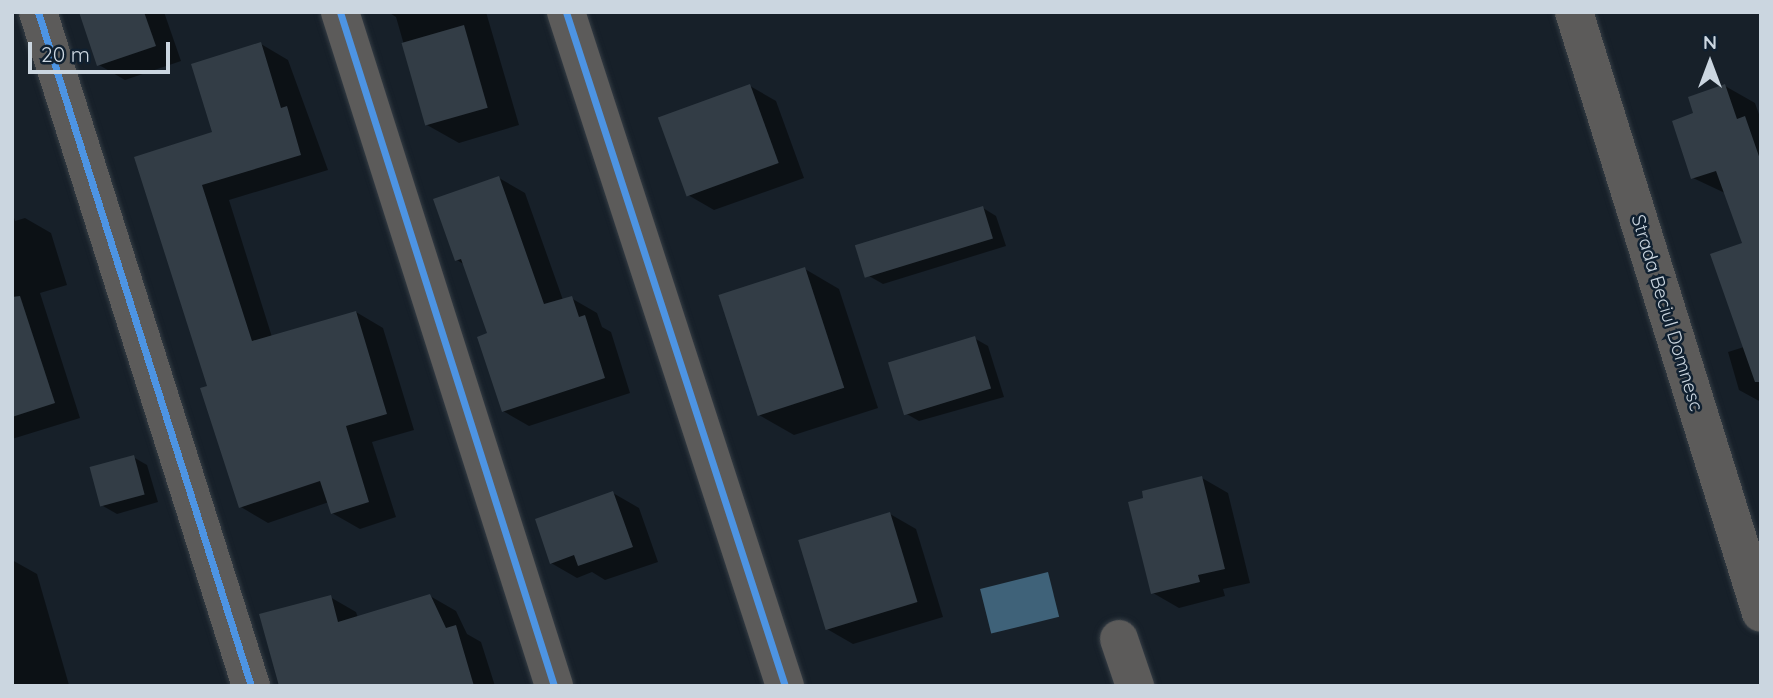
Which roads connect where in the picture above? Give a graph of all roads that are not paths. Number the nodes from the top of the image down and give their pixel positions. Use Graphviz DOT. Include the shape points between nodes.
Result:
graph roads {
  1 [pos="38,12"];
  2 [pos="340,12"];
  3 [pos="566,12"];
  4 [pos="1574,12"];
  5 [pos="1761,613"];
  6 [pos="1119,639"];
  7 [pos="251,686"];
  8 [pos="554,686"];
  9 [pos="785,686"];
  10 [pos="1135,686"];
  1 -- 7 [label="street"];
  2 -- 8 [label="street"];
  3 -- 9 [label="street"];
  4 -- 5 [label="street, Strada Beciul Domnesc"];
  6 -- 10 [label="street"];
}
